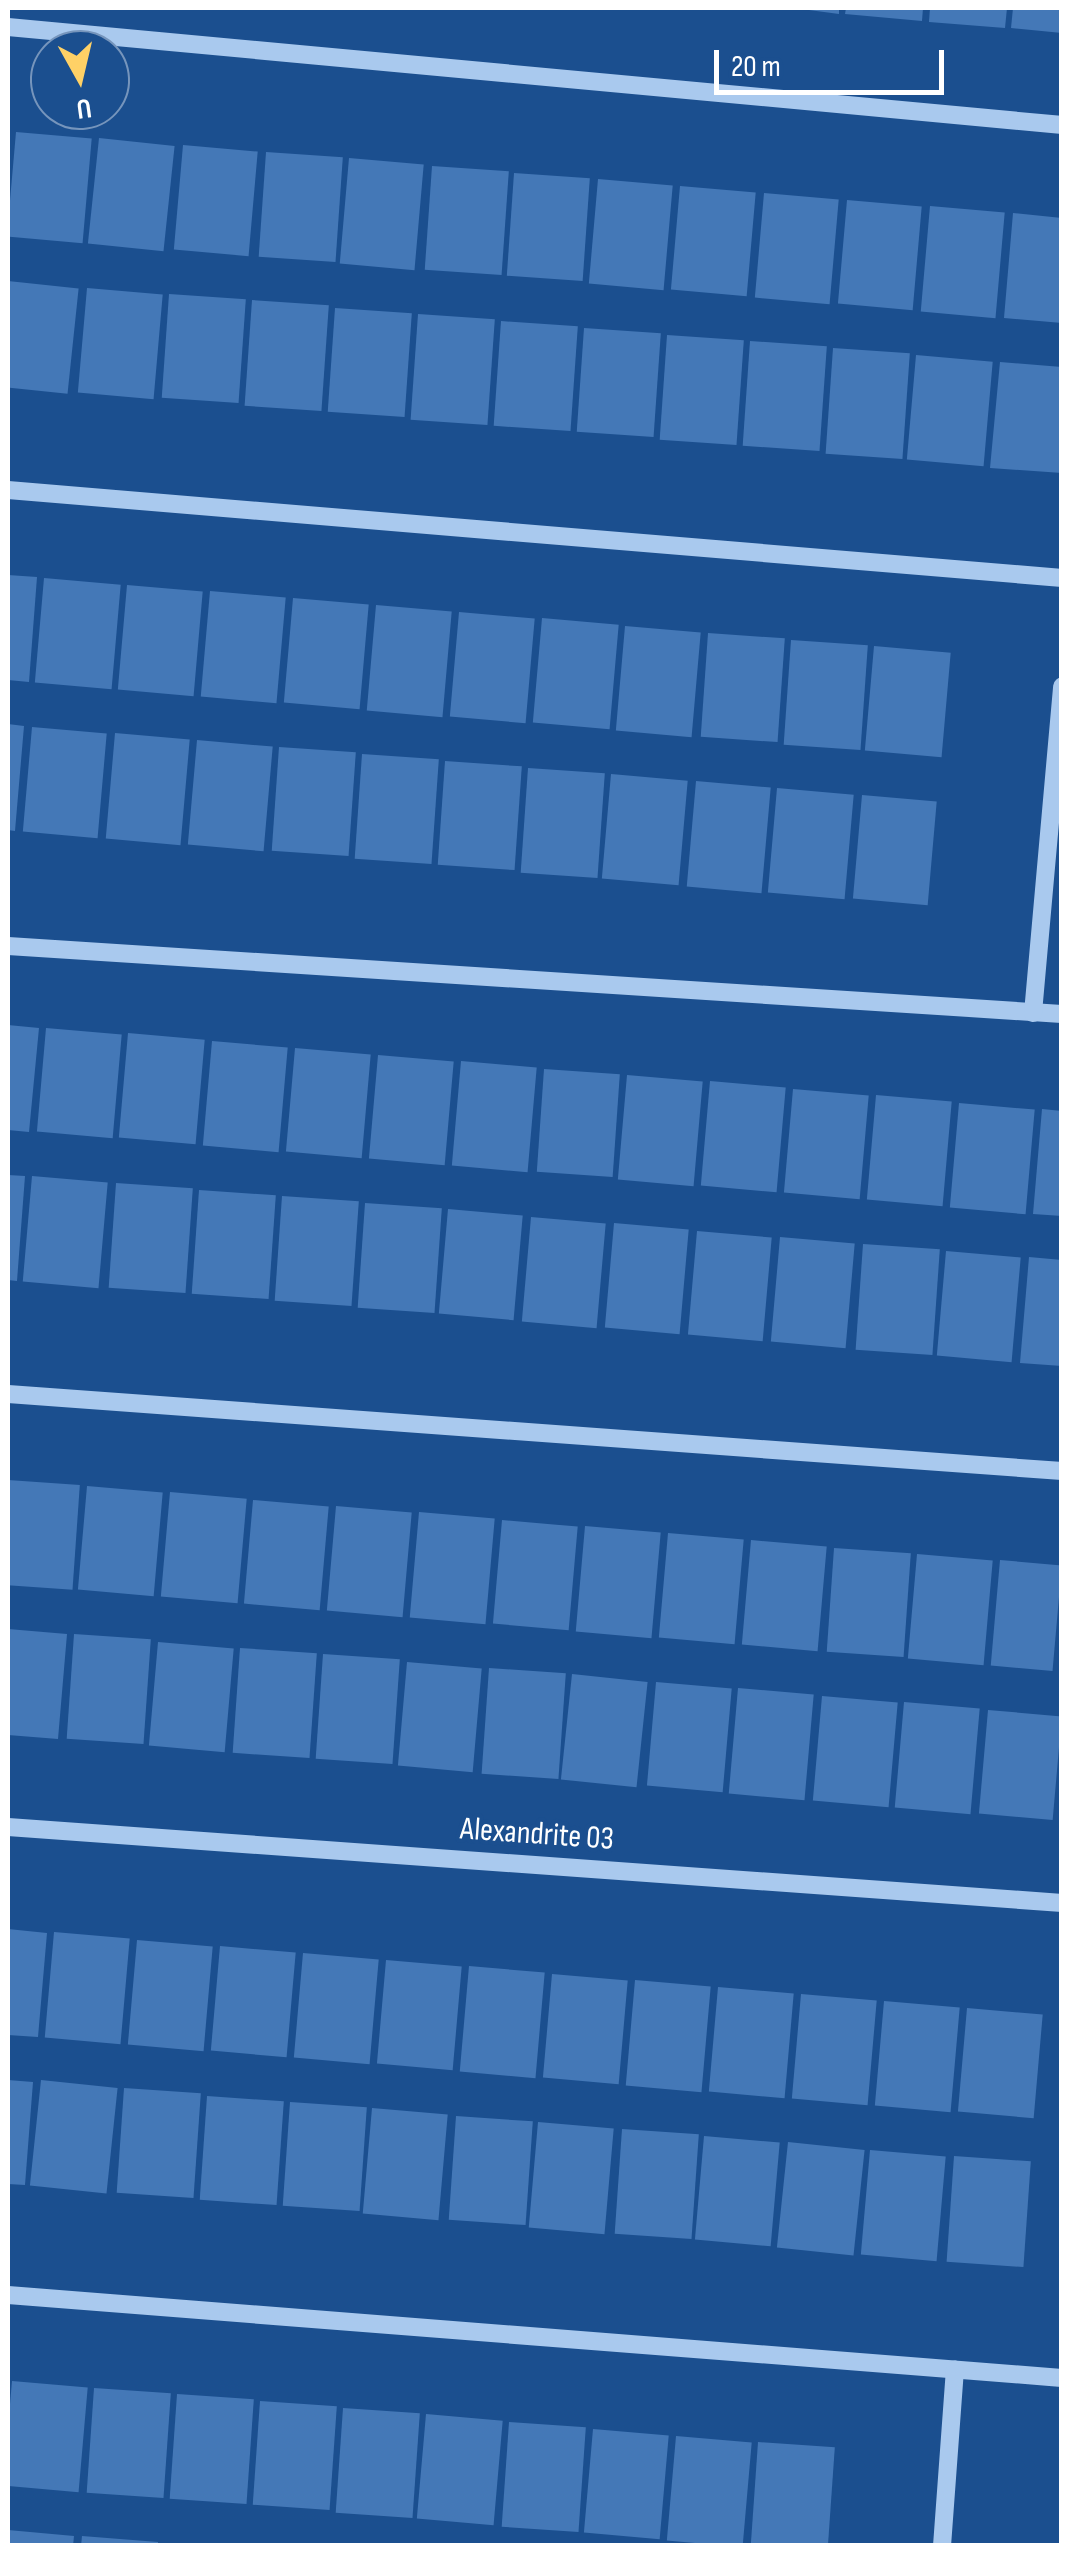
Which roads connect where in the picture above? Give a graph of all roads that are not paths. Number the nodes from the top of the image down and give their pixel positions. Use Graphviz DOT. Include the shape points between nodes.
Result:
graph roads {
  1 [pos="8,26"];
  2 [pos="1062,125"];
  3 [pos="8,490"];
  4 [pos="1062,578"];
  5 [pos="1062,686"];
  6 [pos="8,946"];
  7 [pos="1033,1012"];
  8 [pos="1062,1014"];
  9 [pos="8,1394"];
  10 [pos="1062,1471"];
  11 [pos="8,1827"];
  12 [pos="1062,1904"];
  13 [pos="8,2295"];
  14 [pos="955,2370"];
  15 [pos="1062,2378"];
  16 [pos="942,2546"];
  1 -- 2 [label="street"];
  3 -- 4 [label="street"];
  5 -- 7 [label="street"];
  6 -- 7 [label="street"];
  7 -- 8 [label="street"];
  9 -- 10 [label="street"];
  11 -- 12 [label="street, Alexandrite 03"];
  13 -- 14 [label="street"];
  14 -- 15 [label="street"];
  14 -- 16 [label="street"];
}
